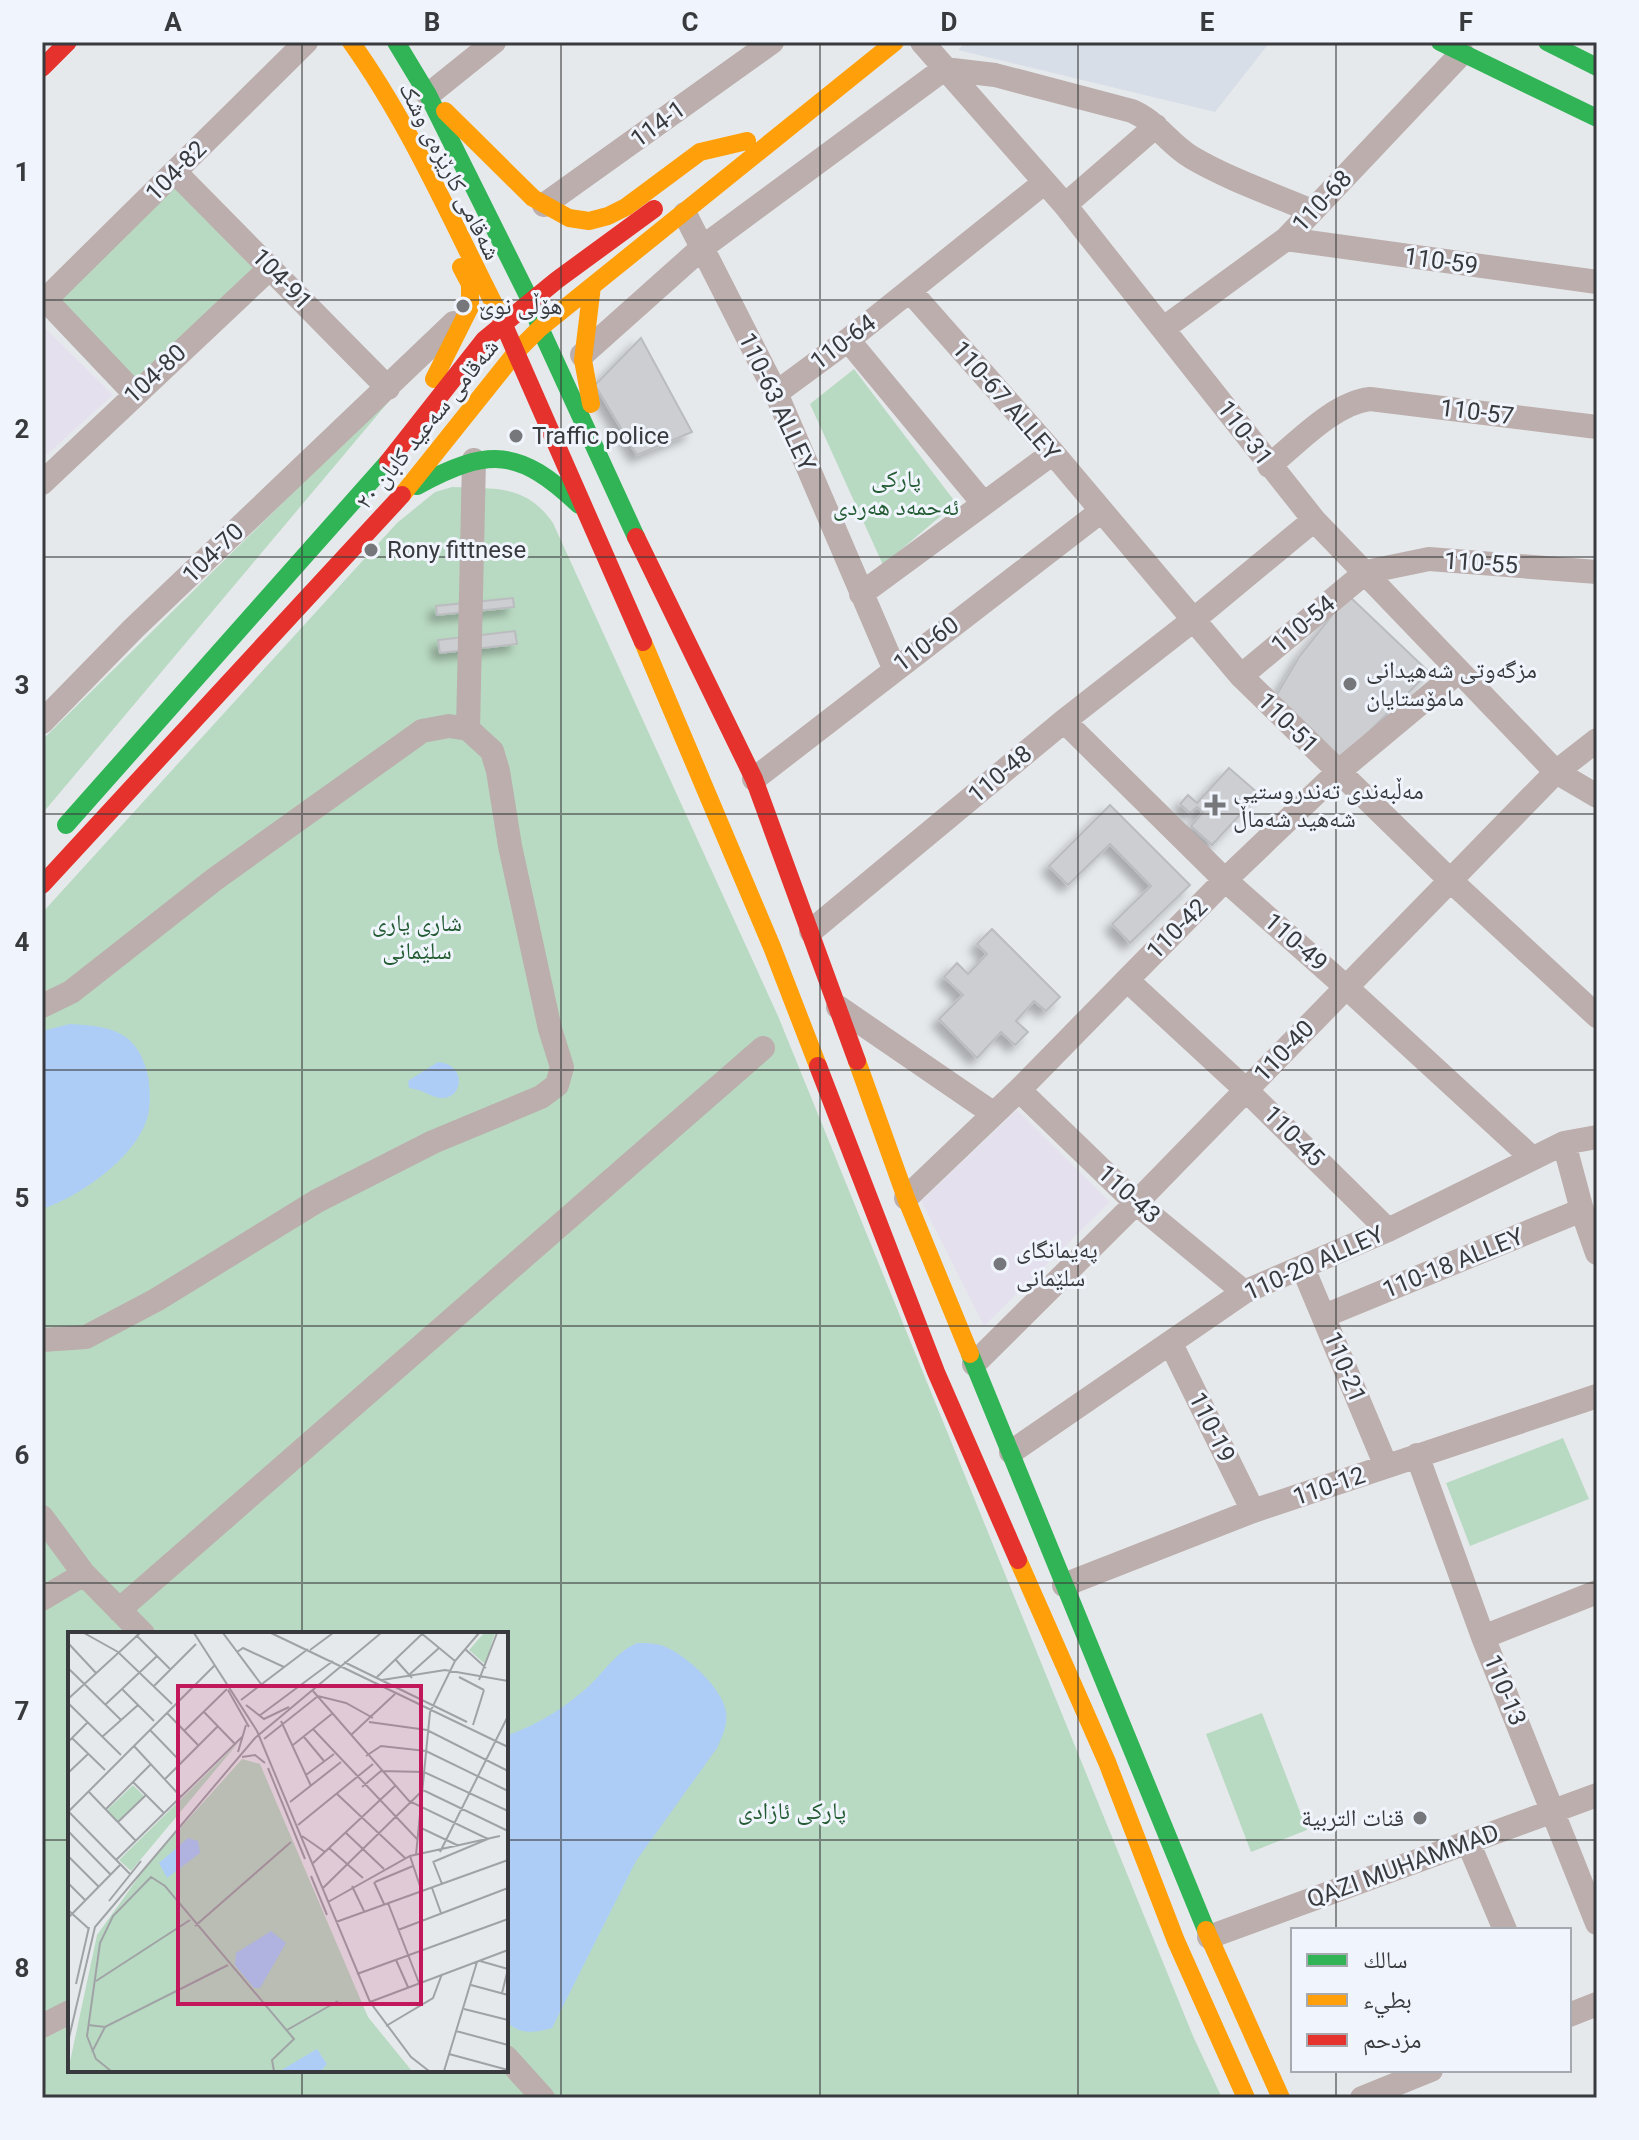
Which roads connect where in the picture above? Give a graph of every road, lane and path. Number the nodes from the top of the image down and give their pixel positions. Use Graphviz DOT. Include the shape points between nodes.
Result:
graph roads {
  1 [pos="68,42"];
  2 [pos="306,42"];
  3 [pos="351,42"];
  4 [pos="396,42"];
  5 [pos="494,42"];
  6 [pos="772,42"];
  7 [pos="869,42"];
  8 [pos="895,42"];
  9 [pos="922,42"];
  10 [pos="1547,42"];
  11 [pos="1451,47"];
  12 [pos="1597,67"];
  13 [pos="42,68"];
  14 [pos="944,69"];
  15 [pos="428,95"];
  16 [pos="1597,118"];
  17 [pos="1156,126"];
  18 [pos="747,141"];
  19 [pos="175,172"];
  20 [pos="697,178"];
  21 [pos="1045,182"];
  22 [pos="440,203"];
  23 [pos="544,205"];
  24 [pos="678,205"];
  25 [pos="1065,205"];
  26 [pos="1312,211"];
  27 [pos="1286,239"];
  28 [pos="703,247"];
  29 [pos="271,267"];
  30 [pos="1597,282"];
  31 [pos="592,286"];
  32 [pos="910,291"];
  33 [pos="44,298"];
  34 [pos="531,302"];
  35 [pos="470,307"];
  36 [pos="504,324"];
  37 [pos="540,328"];
  38 [pos="1164,328"];
  39 [pos="848,340"];
  40 [pos="517,351"];
  41 [pos="582,355"];
  42 [pos="388,388"];
  43 [pos="134,393"];
  44 [pos="776,393"];
  45 [pos="1597,427"];
  46 [pos="407,440"];
  47 [pos="1053,453"];
  48 [pos="474,460"];
  49 [pos="1269,466"];
  50 [pos="608,478"];
  51 [pos="42,483"];
  52 [pos="404,493"];
  53 [pos="983,503"];
  54 [pos="1100,512"];
  55 [pos="590,517"];
  56 [pos="1314,520"];
  57 [pos="1366,572"];
  58 [pos="1597,572"];
  59 [pos="861,594"];
  60 [pos="1192,621"];
  61 [pos="894,668"];
  62 [pos="1458,672"];
  63 [pos="1241,676"];
  64 [pos="1064,721"];
  65 [pos="42,722"];
  66 [pos="468,729"];
  67 [pos="1597,740"];
  68 [pos="1338,772"];
  69 [pos="1556,772"];
  70 [pos="754,779"];
  71 [pos="1597,796"];
  72 [pos="52,841"];
  73 [pos="1225,880"];
  74 [pos="1451,881"];
  75 [pos="42,885"];
  76 [pos="811,931"];
  77 [pos="1127,980"];
  78 [pos="1346,987"];
  79 [pos="42,1006"];
  80 [pos="838,1007"];
  81 [pos="1597,1016"];
  82 [pos="763,1048"];
  83 [pos="1019,1090"];
  84 [pos="1246,1090"];
  85 [pos="994,1114"];
  86 [pos="1597,1137"];
  87 [pos="1564,1143"];
  88 [pos="1532,1158"];
  89 [pos="906,1198"];
  90 [pos="1136,1203"];
  91 [pos="1582,1210"];
  92 [pos="1388,1230"];
  93 [pos="1597,1253"];
  94 [pos="1303,1268"];
  95 [pos="1244,1292"];
  96 [pos="1324,1316"];
  97 [pos="42,1340"];
  98 [pos="1171,1344"];
  99 [pos="974,1364"];
  100 [pos="1597,1396"];
  101 [pos="1011,1452"];
  102 [pos="1417,1455"];
  103 [pos="1386,1466"];
  104 [pos="1031,1503"];
  105 [pos="1253,1511"];
  106 [pos="42,1517"];
  107 [pos="998,1518"];
  108 [pos="84,1574"];
  109 [pos="1064,1585"];
  110 [pos="1597,1592"];
  111 [pos="42,1599"];
  112 [pos="119,1610"];
  113 [pos="141,1632"];
  114 [pos="1483,1637"];
  115 [pos="1597,1795"];
  116 [pos="1553,1810"];
  117 [pos="1468,1842"];
  118 [pos="1597,1923"];
  119 [pos="1504,1928"];
  120 [pos="1209,1937"];
  121 [pos="1597,2004"];
  122 [pos="68,2013"];
  123 [pos="1571,2014"];
  124 [pos="42,2026"];
  125 [pos="508,2059"];
  126 [pos="1426,2072"];
  127 [pos="543,2098"];
  128 [pos="1246,2098"];
  129 [pos="1281,2098"];
  130 [pos="1362,2098"];
  1 -- 13 [label="main road"];
  2 -- 19 [label="street, 104-82"];
  3 -- 22 [label="main road, شەقامی کارێزەی وشک" via="404,128"];
  4 -- 15 [label="main road, شەقامی کارێزەی وشک"];
  5 -- 15 [label="street"];
  6 -- 23 [label="street, 114-1"];
  7 -- 18 [label="main road"];
  8 -- 24 [label="main road, شەقامی سەعید کابان ٢٠"];
  9 -- 14 [label="street, 110-31"];
  10 -- 12 [label="main road"];
  11 -- 16 [label="main road"];
  11 -- 26 [label="street, 110-68"];
  14 -- 17 [label="street" via="995,75 1123,108"];
  14 -- 21 [label="street, 110-31"];
  14 -- 28 [label="street"];
  15 -- 23 [label="main road"];
  15 -- 34 [label="main road, شەقامی کارێزەی وشک"];
  17 -- 25 [label="street"];
  17 -- 26 [label="street" via="1197,161"];
  18 -- 20 [label="main road"];
  18 -- 23 [label="main road" via="697,153 611,217 583,221"];
  19 -- 29 [label="street, 104-91"];
  19 -- 33 [label="street, 104-82"];
  21 -- 25 [label="street, 110-31"];
  21 -- 32 [label="street, 110-64"];
  22 -- 35 [label="main road" via="442,227 470,284"];
  22 -- 36 [label="main road, شەقامی کارێزەی وشک"];
  24 -- 28 [label="street, 110-63 ALLEY"];
  24 -- 31 [label="main road, شەقامی سەعید کابان ٢٠"];
  24 -- 34 [label="main road, شەقامی سەعید کابان ٢٠"];
  25 -- 38 [label="street, 110-31"];
  26 -- 27 [label="street, 110-68"];
  27 -- 30 [label="street, 110-59"];
  27 -- 38 [label="street, 110-68"];
  28 -- 41 [label="street"];
  28 -- 44 [label="street, 110-63 ALLEY"];
  29 -- 42 [label="street, 104-91"];
  29 -- 43 [label="street, 104-80"];
  31 -- 37 [label="main road, شەقامی سەعید کابان ٢٠"];
  31 -- 41 [label="main road"];
  32 -- 39 [label="street, 110-64"];
  32 -- 47 [label="street, 110-67 ALLEY"];
  33 -- 43 [label="street"];
  34 -- 36 [label="main road, شەقامی سەعید کابان ٢٠"];
  34 -- 37 [label="main road, شەقامی کارێزەی وشک"];
  35 -- 42 [label="street, 104-70"];
  35 -- 46 [label="main road"];
  36 -- 40 [label="main road, شەقامی کارێزەی وشک"];
  36 -- 46 [label="main road, شەقامی سەعید کابان ٢٠" via="484,340"];
  37 -- 40 [label="main road, شەقامی سەعید کابان ٢٠"];
  37 -- 50 [label="main road, شەقامی کارێزەی وشک"];
  38 -- 49 [label="street, 110-31"];
  39 -- 44 [label="street, 110-64"];
  39 -- 53 [label="street"];
  40 -- 52 [label="main road, شەقامی سەعید کابان ٢٠"];
  40 -- 55 [label="main road, شەقامی کارێزەی وشک"];
  41 -- 50 [label="main road" via="585,389 603,438"];
  42 -- 65 [label="street, 104-70"];
  43 -- 51 [label="street, 104-80"];
  44 -- 59 [label="street, 110-63 ALLEY"];
  45 -- 49 [label="street, 110-57" via="1357,400"];
  46 -- 72 [label="main road, شەقامی سەعید کابان ٢٠"];
  47 -- 53 [label="street"];
  47 -- 54 [label="street, 110-67 ALLEY"];
  48 -- 52 [label="main road" via="449,467"];
  48 -- 55 [label="main road" via="506,459 538,469"];
  48 -- 66 [label="street"];
  49 -- 56 [label="street, 110-31"];
  50 -- 70 [label="main road, شەقامی کارێزەی وشک"];
  52 -- 75 [label="main road, شەقامی سەعید کابان ٢٠"];
  53 -- 59 [label="street"];
  54 -- 60 [label="street, 110-51"];
  54 -- 61 [label="street, 110-60"];
  55 -- 107 [label="main road, شەقامی کارێزەی وشک" via="772,947"];
  56 -- 57 [label="street, 110-31"];
  56 -- 60 [label="street, 110-48"];
  57 -- 58 [label="street, 110-55" via="1429,559"];
  57 -- 62 [label="street, 110-31"];
  57 -- 63 [label="street, 110-54"];
  59 -- 61 [label="street, 110-63 ALLEY"];
  60 -- 63 [label="street, 110-51"];
  60 -- 64 [label="street, 110-48"];
  61 -- 70 [label="street, 110-60"];
  62 -- 68 [label="street, 110-42"];
  62 -- 69 [label="street, 110-31"];
  63 -- 68 [label="street, 110-51"];
  64 -- 73 [label="street, 110-49"];
  64 -- 76 [label="street, 110-48"];
  66 -- 79 [label="street" via="422,731 215,879 71,992"];
  66 -- 97 [label="street" via="492,751 498,771 513,861 562,1067 557,1085 317,1201 86,1337"];
  67 -- 69 [label="street, 110-40"];
  68 -- 73 [label="street, 110-42"];
  68 -- 74 [label="street, 110-51"];
  69 -- 71 [label="street, 110-31"];
  69 -- 74 [label="street, 110-40"];
  70 -- 76 [label="main road, شەقامی کارێزەی وشک"];
  73 -- 77 [label="street, 110-42"];
  73 -- 78 [label="street, 110-49"];
  74 -- 78 [label="street, 110-40"];
  74 -- 81 [label="street, 110-51"];
  76 -- 80 [label="main road, شەقامی کارێزەی وشک"];
  77 -- 83 [label="street, 110-42"];
  77 -- 84 [label="street, 110-45"];
  78 -- 84 [label="street, 110-40"];
  78 -- 88 [label="street, 110-49"];
  80 -- 85 [label="street"];
  80 -- 89 [label="main road, شەقامی کارێزەی وشک"];
  82 -- 112 [label="street"];
  83 -- 85 [label="street, 110-42"];
  83 -- 90 [label="street, 110-43"];
  84 -- 90 [label="street, 110-40"];
  84 -- 92 [label="street, 110-45"];
  85 -- 89 [label="street, 110-42"];
  86 -- 87 [label="street, 110-20 ALLEY"];
  87 -- 88 [label="street, 110-20 ALLEY"];
  87 -- 91 [label="street"];
  88 -- 92 [label="street, 110-20 ALLEY"];
  89 -- 99 [label="main road, شەقامی کارێزەی وشک"];
  90 -- 95 [label="street, 110-43"];
  90 -- 99 [label="street, 110-40"];
  91 -- 93 [label="street"];
  91 -- 96 [label="street, 110-18 ALLEY"];
  92 -- 94 [label="street, 110-20 ALLEY"];
  94 -- 95 [label="street, 110-20 ALLEY"];
  94 -- 96 [label="street, 110-21"];
  95 -- 98 [label="street, 110-20 ALLEY"];
  96 -- 103 [label="street, 110-21"];
  98 -- 101 [label="street, 110-20 ALLEY"];
  98 -- 105 [label="street, 110-19"];
  99 -- 101 [label="main road, شەقامی کارێزەی وشک"];
  100 -- 102 [label="street, 110-12"];
  101 -- 104 [label="main road, شەقامی کارێزەی وشک"];
  102 -- 103 [label="street, 110-12"];
  102 -- 114 [label="street, 110-13"];
  103 -- 105 [label="street, 110-12"];
  104 -- 107 [label="main road"];
  104 -- 109 [label="main road, شەقامی کارێزەی وشک"];
  105 -- 109 [label="street, 110-12"];
  106 -- 108 [label="street"];
  107 -- 128 [label="main road, شەقامی کارێزەی وشک" via="1107,1762 1176,1941"];
  108 -- 111 [label="street"];
  108 -- 112 [label="street"];
  109 -- 120 [label="main road, شەقامی کارێزەی وشک"];
  110 -- 114 [label="street"];
  112 -- 113 [label="street"];
  114 -- 116 [label="street, 110-13"];
  115 -- 116 [label="street, QAZI MUHAMMAD"];
  116 -- 117 [label="street, QAZI MUHAMMAD"];
  116 -- 118 [label="street, 110-13"];
  117 -- 119 [label="street"];
  117 -- 120 [label="street, QAZI MUHAMMAD"];
  120 -- 129 [label="main road, شەقامی کارێزەی وشک"];
  121 -- 123 [label="street"];
  122 -- 124 [label="street"];
  125 -- 127 [label="street"];
  126 -- 130 [label="street"];
}
